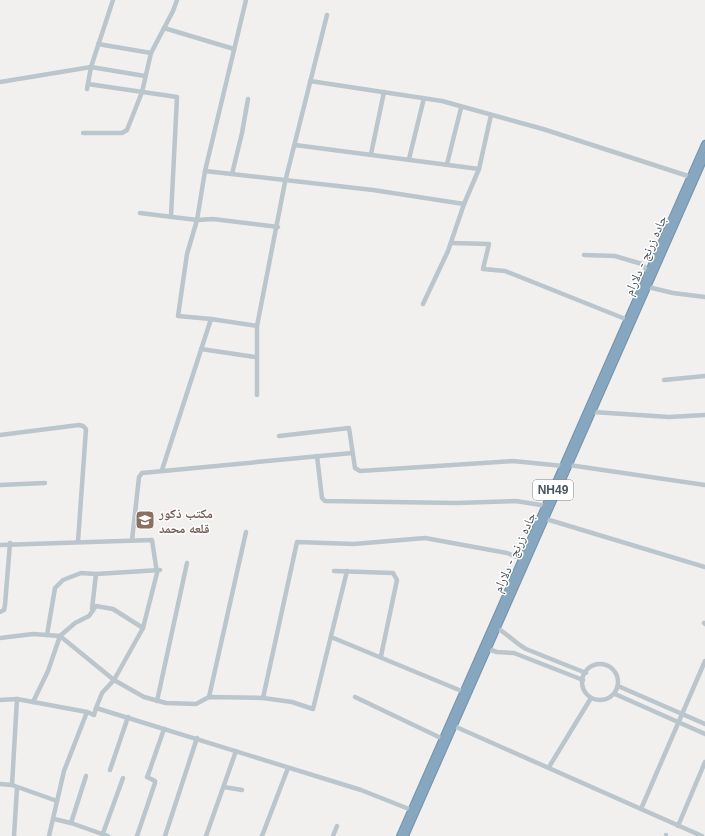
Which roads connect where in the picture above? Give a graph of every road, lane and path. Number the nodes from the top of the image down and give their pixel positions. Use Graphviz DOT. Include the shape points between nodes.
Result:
graph roads {
  1 [pos="113,0"];
  2 [pos="177,0"];
  3 [pos="246,0"];
  4 [pos="327,15"];
  5 [pos="164,28"];
  6 [pos="98,44"];
  7 [pos="234,49"];
  8 [pos="151,53"];
  9 [pos="91,67"];
  10 [pos="145,76"];
  11 [pos="310,81"];
  12 [pos="0,82"];
  13 [pos="142,92"];
  14 [pos="384,92"];
  15 [pos="248,98"];
  16 [pos="424,98"];
  17 [pos="461,108"];
  18 [pos="491,115"];
  19 [pos="83,133"];
  20 [pos="705,144"];
  21 [pos="295,145"];
  22 [pos="371,154"];
  23 [pos="705,156"];
  24 [pos="409,159"];
  25 [pos="447,164"];
  26 [pos="479,168"];
  27 [pos="205,171"];
  28 [pos="232,174"];
  29 [pos="691,177"];
  30 [pos="285,182"];
  31 [pos="464,204"];
  32 [pos="140,213"];
  33 [pos="170,216"];
  34 [pos="197,220"];
  35 [pos="278,227"];
  36 [pos="451,243"];
  37 [pos="584,255"];
  38 [pos="651,274"];
  39 [pos="648,286"];
  40 [pos="705,297"];
  41 [pos="423,304"];
  42 [pos="211,319"];
  43 [pos="628,320"];
  44 [pos="256,326"];
  45 [pos="201,349"];
  46 [pos="255,357"];
  47 [pos="705,376"];
  48 [pos="664,380"];
  49 [pos="257,395"];
  50 [pos="593,412"];
  51 [pos="705,415"];
  52 [pos="0,435"];
  53 [pos="279,436"];
  54 [pos="352,453"];
  55 [pos="317,456"];
  56 [pos="566,465"];
  57 [pos="162,470"];
  58 [pos="45,483"];
  59 [pos="0,485"];
  60 [pos="705,485"];
  61 [pos="549,506"];
  62 [pos="546,519"];
  63 [pos="246,532"];
  64 [pos="132,540"];
  65 [pos="78,541"];
  66 [pos="10,543"];
  67 [pos="0,544"];
  68 [pos="522,559"];
  69 [pos="187,563"];
  70 [pos="705,567"];
  71 [pos="158,570"];
  72 [pos="334,571"];
  73 [pos="347,571"];
  74 [pos="96,574"];
  75 [pos="92,609"];
  76 [pos="0,612"];
  77 [pos="495,627"];
  78 [pos="142,628"];
  79 [pos="47,635"];
  80 [pos="60,636"];
  81 [pos="331,637"];
  82 [pos="0,638"];
  83 [pos="486,648"];
  84 [pos="381,656"];
  85 [pos="705,661"];
  86 [pos="586,672"];
  87 [pos="114,680"];
  88 [pos="583,680"];
  89 [pos="618,686"];
  90 [pos="464,692"];
  91 [pos="615,694"];
  92 [pos="209,697"];
  93 [pos="355,697"];
  94 [pos="264,698"];
  95 [pos="591,698"];
  96 [pos="17,699"];
  97 [pos="0,700"];
  98 [pos="157,701"];
  99 [pos="33,702"];
  100 [pos="96,708"];
  101 [pos="87,712"];
  102 [pos="682,714"];
  103 [pos="128,717"];
  104 [pos="678,722"];
  105 [pos="705,724"];
  106 [pos="454,726"];
  107 [pos="164,729"];
  108 [pos="705,734"];
  109 [pos="197,738"];
  110 [pos="443,739"];
  111 [pos="236,751"];
  112 [pos="705,762"];
  113 [pos="549,767"];
  114 [pos="288,768"];
  115 [pos="110,770"];
  116 [pos="86,776"];
  117 [pos="123,778"];
  118 [pos="0,784"];
  119 [pos="12,785"];
  120 [pos="224,787"];
  121 [pos="17,788"];
  122 [pos="242,790"];
  123 [pos="57,801"];
  124 [pos="641,809"];
  125 [pos="414,811"];
  126 [pos="54,819"];
  127 [pos="71,823"];
  128 [pos="337,826"];
  129 [pos="678,826"];
  130 [pos="103,835"];
  131 [pos="407,835"];
  132 [pos="14,836"];
  133 [pos="49,836"];
  134 [pos="108,836"];
  135 [pos="137,836"];
  136 [pos="165,836"];
  137 [pos="206,836"];
  138 [pos="262,836"];
  139 [pos="333,836"];
  140 [pos="400,836"];
  141 [pos="702,836"];
  1 -- 6 [label="street"];
  2 -- 5 [label="street"];
  3 -- 7 [label="street"];
  4 -- 11 [label="street"];
  5 -- 7 [label="street"];
  5 -- 8 [label="street"];
  6 -- 8 [label="street"];
  6 -- 9 [label="street"];
  7 -- 27 [label="street"];
  8 -- 10 [label="street"];
  9 -- 10 [label="street"];
  9 -- 12 [label="street"];
  9 -- 13 [label="street" via="88,86"];
  10 -- 13 [label="street"];
  11 -- 14 [label="street"];
  11 -- 21 [label="street"];
  13 -- 19 [label="street" via="127,130 122,133"];
  13 -- 33 [label="street" via="177,97"];
  14 -- 16 [label="street"];
  14 -- 22 [label="street"];
  15 -- 28 [label="street"];
  16 -- 17 [label="street"];
  16 -- 24 [label="street"];
  17 -- 18 [label="street"];
  17 -- 25 [label="street"];
  18 -- 26 [label="street"];
  18 -- 29 [label="street" via="543,129"];
  20 -- 29 [label="highway, جاده زرنج - دلارام / NH49"];
  21 -- 22 [label="street"];
  21 -- 30 [label="street"];
  22 -- 24 [label="street"];
  23 -- 38 [label="highway, جاده زرنج - دلارام / NH49"];
  24 -- 25 [label="street"];
  25 -- 26 [label="street"];
  26 -- 31 [label="street"];
  27 -- 28 [label="street"];
  27 -- 34 [label="street"];
  28 -- 30 [label="street"];
  29 -- 38 [label="highway, جاده زرنج - دلارام / NH49"];
  30 -- 31 [label="street" via="373,190"];
  30 -- 35 [label="street"];
  31 -- 36 [label="street"];
  32 -- 33 [label="street"];
  33 -- 34 [label="street"];
  34 -- 35 [label="street" via="213,219"];
  34 -- 42 [label="street" via="187,254 178,316"];
  35 -- 44 [label="street"];
  36 -- 41 [label="street"];
  36 -- 43 [label="street" via="489,244 483,269 506,271"];
  37 -- 38 [label="street" via="615,256 642,264"];
  38 -- 39 [label="highway, جاده زرنج - دلارام / NH49"];
  38 -- 43 [label="highway, جاده زرنج - دلارام / NH49"];
  39 -- 40 [label="street" via="673,293"];
  39 -- 50 [label="highway, جاده زرنج - دلارام / NH49"];
  42 -- 44 [label="street"];
  42 -- 45 [label="street"];
  43 -- 56 [label="highway, جاده زرنج - دلارام / NH49"];
  44 -- 46 [label="street"];
  45 -- 46 [label="street"];
  45 -- 57 [label="street"];
  46 -- 49 [label="street"];
  47 -- 48 [label="street"];
  50 -- 51 [label="street"];
  50 -- 56 [label="highway, جاده زرنج - دلارام / NH49"];
  52 -- 65 [label="street" via="79,426 86,429"];
  53 -- 54 [label="street" via="350,428"];
  54 -- 55 [label="street"];
  54 -- 56 [label="street" via="355,468 360,471 512,461"];
  55 -- 57 [label="street"];
  55 -- 61 [label="street" via="322,498 325,501 516,502"];
  56 -- 60 [label="street"];
  56 -- 61 [label="highway, جاده زرنج - دلارام / NH49"];
  57 -- 64 [label="street" via="140,474"];
  58 -- 59 [label="street"];
  61 -- 62 [label="highway, جاده زرنج - دلارام / NH49"];
  61 -- 68 [label="highway, جاده زرنج - دلارام / NH49"];
  62 -- 70 [label="street"];
  62 -- 77 [label="highway, جاده زرنج - دلارام / NH49"];
  63 -- 92 [label="street"];
  64 -- 65 [label="street"];
  64 -- 71 [label="street" via="152,540"];
  65 -- 66 [label="street"];
  66 -- 67 [label="street"];
  66 -- 76 [label="street" via="5,604 4,610"];
  68 -- 77 [label="highway, جاده زرنج - دلارام / NH49"];
  68 -- 94 [label="street" via="508,553 425,538 354,544 297,542"];
  69 -- 98 [label="street"];
  71 -- 74 [label="street"];
  71 -- 78 [label="street"];
  72 -- 73 [label="street"];
  73 -- 81 [label="street"];
  73 -- 84 [label="street" via="393,573 396,576"];
  74 -- 75 [label="street"];
  74 -- 79 [label="street" via="81,573 63,580 55,588"];
  75 -- 78 [label="street" via="96,606 113,609"];
  75 -- 80 [label="street" via="89,616 75,623"];
  77 -- 83 [label="highway, جاده زرنج - دلارام / NH49"];
  77 -- 86 [label="street" via="507,633 526,649"];
  78 -- 87 [label="street"];
  79 -- 80 [label="street"];
  79 -- 82 [label="street"];
  80 -- 87 [label="street"];
  80 -- 99 [label="street" via="48,671"];
  81 -- 84 [label="street"];
  81 -- 94 [label="street" via="313,709 292,702"];
  83 -- 88 [label="street" via="497,652 514,653"];
  83 -- 90 [label="highway, جاده زرنج - دلارام / NH49"];
  83 -- 106 [label="highway, جاده زرنج - دلارام / NH49"];
  84 -- 90 [label="street"];
  85 -- 102 [label="street"];
  86 -- 88 [label="street"];
  86 -- 89 [label="street" via="597,665 606,665 618,677"];
  87 -- 98 [label="street" via="144,697"];
  87 -- 100 [label="street" via="102,693"];
  88 -- 95 [label="street" via="585,692"];
  89 -- 91 [label="street"];
  89 -- 102 [label="street"];
  90 -- 110 [label="highway, جاده زرنج - دلارام / NH49"];
  91 -- 95 [label="street" via="604,700"];
  91 -- 104 [label="street"];
  92 -- 94 [label="street"];
  92 -- 98 [label="street" via="196,704"];
  93 -- 110 [label="street"];
  95 -- 113 [label="street"];
  96 -- 97 [label="street"];
  96 -- 99 [label="street"];
  96 -- 119 [label="street"];
  99 -- 101 [label="street"];
  100 -- 101 [label="street" via="94,715"];
  100 -- 103 [label="street"];
  101 -- 123 [label="street" via="64,771"];
  102 -- 104 [label="street"];
  102 -- 105 [label="street"];
  103 -- 107 [label="street"];
  103 -- 115 [label="street"];
  104 -- 108 [label="street"];
  104 -- 124 [label="street"];
  106 -- 113 [label="street"];
  106 -- 125 [label="highway, جاده زرنج - دلارام / NH49"];
  107 -- 109 [label="street"];
  107 -- 135 [label="street" via="147,777 155,780 155,783"];
  109 -- 111 [label="street"];
  109 -- 136 [label="street"];
  110 -- 125 [label="highway, جاده زرنج - دلارام / NH49"];
  111 -- 114 [label="street"];
  111 -- 120 [label="street"];
  112 -- 129 [label="street"];
  113 -- 124 [label="street"];
  114 -- 125 [label="street" via="361,790"];
  114 -- 138 [label="street"];
  116 -- 127 [label="street"];
  117 -- 130 [label="street"];
  118 -- 119 [label="street"];
  119 -- 121 [label="street"];
  120 -- 122 [label="street"];
  120 -- 137 [label="street"];
  121 -- 123 [label="street"];
  121 -- 132 [label="street"];
  123 -- 126 [label="street"];
  124 -- 129 [label="street"];
  125 -- 131 [label="highway, جاده زرنج - دلارام / NH49"];
  125 -- 140 [label="highway, جاده زرنج - دلارام / NH49"];
  126 -- 127 [label="street"];
  126 -- 133 [label="street"];
  127 -- 130 [label="street"];
  128 -- 139 [label="street"];
  129 -- 141 [label="street"];
  130 -- 134 [label="street"];
}
